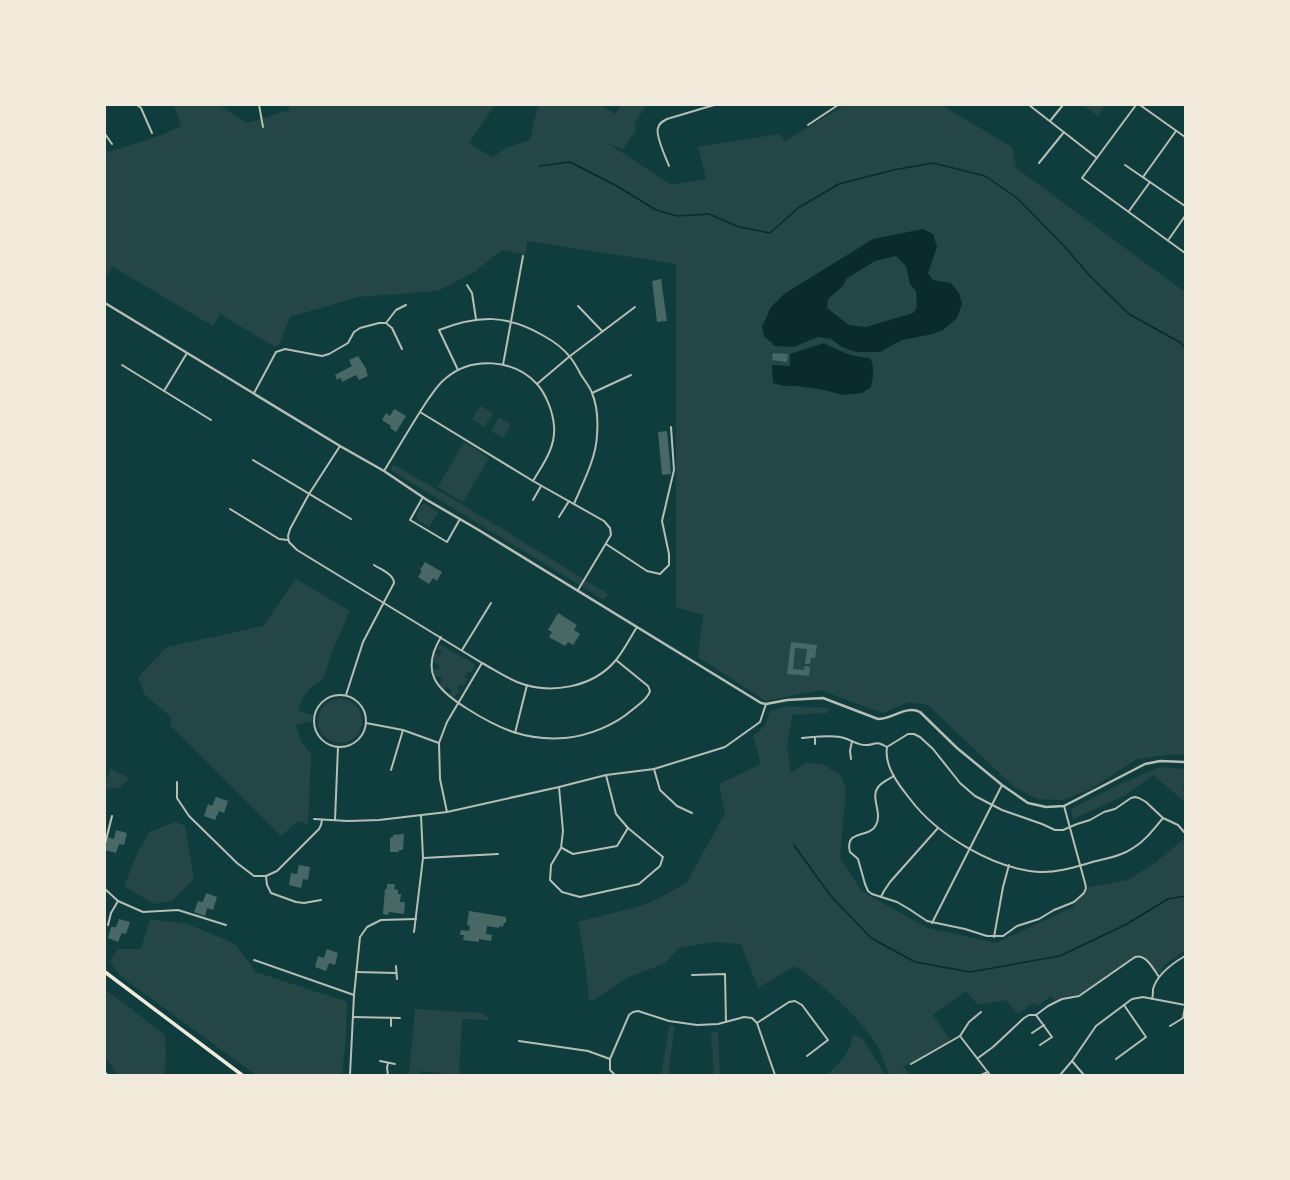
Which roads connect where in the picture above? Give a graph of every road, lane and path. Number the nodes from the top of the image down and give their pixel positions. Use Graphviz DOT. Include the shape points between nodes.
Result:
graph roads {
  1 [pos="137,105"];
  2 [pos="259,105"];
  3 [pos="714,105"];
  4 [pos="838,105"];
  5 [pos="1029,105"];
  6 [pos="1063,105"];
  7 [pos="1136,105"];
  8 [pos="1140,105"];
  9 [pos="1050,121"];
  10 [pos="808,125"];
  11 [pos="264,127"];
  12 [pos="1176,131"];
  13 [pos="1064,132"];
  14 [pos="152,133"];
  15 [pos="105,134"];
  16 [pos="1185,137"];
  17 [pos="112,144"];
  18 [pos="1097,158"];
  19 [pos="1039,164"];
  20 [pos="1125,165"];
  21 [pos="669,166"];
  22 [pos="1143,177"];
  23 [pos="1150,182"];
  24 [pos="1185,206"];
  25 [pos="1129,212"];
  26 [pos="1185,216"];
  27 [pos="1168,240"];
  28 [pos="1185,253"];
  29 [pos="523,256"];
  30 [pos="467,285"];
  31 [pos="106,303"];
  32 [pos="406,305"];
  33 [pos="578,306"];
  34 [pos="635,307"];
  35 [pos="105,308"];
  36 [pos="476,319"];
  37 [pos="512,321"];
  38 [pos="386,323"];
  39 [pos="602,331"];
  40 [pos="402,349"];
  41 [pos="187,353"];
  42 [pos="570,356"];
  43 [pos="122,365"];
  44 [pos="503,365"];
  45 [pos="458,370"];
  46 [pos="631,376"];
  47 [pos="537,384"];
  48 [pos="164,391"];
  49 [pos="254,393"];
  50 [pos="592,393"];
  51 [pos="420,412"];
  52 [pos="211,420"];
  53 [pos="671,427"];
  54 [pos="340,446"];
  55 [pos="253,460"];
  56 [pos="384,471"];
  57 [pos="533,481"];
  58 [pos="541,486"];
  59 [pos="309,494"];
  60 [pos="423,497"];
  61 [pos="533,500"];
  62 [pos="569,501"];
  63 [pos="574,504"];
  64 [pos="230,509"];
  65 [pos="559,517"];
  66 [pos="351,519"];
  67 [pos="460,519"];
  68 [pos="288,540"];
  69 [pos="606,544"];
  70 [pos="374,565"];
  71 [pos="578,590"];
  72 [pos="384,602"];
  73 [pos="491,603"];
  74 [pos="637,627"];
  75 [pos="441,637"];
  76 [pos="462,650"];
  77 [pos="616,660"];
  78 [pos="482,663"];
  79 [pos="528,685"];
  80 [pos="346,695"];
  81 [pos="458,703"];
  82 [pos="766,704"];
  83 [pos="366,723"];
  84 [pos="403,730"];
  85 [pos="515,733"];
  86 [pos="815,737"];
  87 [pos="802,738"];
  88 [pos="852,741"];
  89 [pos="439,743"];
  90 [pos="815,744"];
  91 [pos="338,747"];
  92 [pos="887,747"];
  93 [pos="850,759"];
  94 [pos="1185,762"];
  95 [pos="654,769"];
  96 [pos="391,770"];
  97 [pos="606,775"];
  98 [pos="894,776"];
  99 [pos="177,782"];
  100 [pos="1002,785"];
  101 [pos="559,787"];
  102 [pos="991,806"];
  103 [pos="1064,806"];
  104 [pos="447,812"];
  105 [pos="692,813"];
  106 [pos="421,815"];
  107 [pos="112,816"];
  108 [pos="1163,818"];
  109 [pos="314,819"];
  110 [pos="322,820"];
  111 [pos="335,820"];
  112 [pos="1070,827"];
  113 [pos="628,828"];
  114 [pos="938,828"];
  115 [pos="1184,832"];
  116 [pos="105,844"];
  117 [pos="561,848"];
  118 [pos="969,848"];
  119 [pos="498,854"];
  120 [pos="423,858"];
  121 [pos="1009,865"];
  122 [pos="1080,865"];
  123 [pos="266,876"];
  124 [pos="105,889"];
  125 [pos="881,897"];
  126 [pos="321,900"];
  127 [pos="118,901"];
  128 [pos="416,919"];
  129 [pos="932,923"];
  130 [pos="108,925"];
  131 [pos="226,925"];
  132 [pos="414,932"];
  133 [pos="994,937"];
  134 [pos="1185,956"];
  135 [pos="254,960"];
  136 [pos="396,966"];
  137 [pos="105,972"];
  138 [pos="356,972"];
  139 [pos="396,974"];
  140 [pos="692,975"];
  141 [pos="1159,977"];
  142 [pos="397,979"];
  143 [pos="354,995"];
  144 [pos="1152,999"];
  145 [pos="1124,1005"];
  146 [pos="1185,1006"];
  147 [pos="981,1012"];
  148 [pos="1036,1015"];
  149 [pos="353,1017"];
  150 [pos="391,1018"];
  151 [pos="400,1018"];
  152 [pos="726,1022"];
  153 [pos="757,1023"];
  154 [pos="1044,1025"];
  155 [pos="391,1026"];
  156 [pos="1170,1026"];
  157 [pos="1032,1034"];
  158 [pos="960,1036"];
  159 [pos="519,1041"];
  160 [pos="1040,1045"];
  161 [pos="807,1056"];
  162 [pos="978,1058"];
  163 [pos="610,1059"];
  164 [pos="1116,1059"];
  165 [pos="380,1061"];
  166 [pos="1072,1061"];
  167 [pos="388,1062"];
  168 [pos="395,1064"];
  169 [pos="911,1064"];
  170 [pos="988,1072"];
  171 [pos="242,1075"];
  172 [pos="350,1075"];
  173 [pos="388,1075"];
  174 [pos="615,1075"];
  175 [pos="775,1075"];
  176 [pos="981,1075"];
  177 [pos="990,1075"];
  178 [pos="1060,1075"];
  179 [pos="1084,1075"];
  1 -- 14 [label="street" via="141,108"];
  2 -- 11 [label="street"];
  3 -- 21 [label="street" via="661,122 657,130"];
  4 -- 10 [label="street"];
  5 -- 9 [label="street"];
  6 -- 9 [label="street"];
  7 -- 18 [label="street"];
  8 -- 12 [label="street"];
  9 -- 13 [label="street"];
  12 -- 16 [label="street"];
  12 -- 22 [label="street"];
  13 -- 18 [label="street"];
  13 -- 19 [label="street"];
  15 -- 17 [label="street"];
  18 -- 25 [label="street" via="1082,178"];
  20 -- 22 [label="street"];
  22 -- 23 [label="street"];
  23 -- 24 [label="street"];
  23 -- 25 [label="street"];
  25 -- 27 [label="street"];
  26 -- 27 [label="street"];
  27 -- 28 [label="street"];
  29 -- 37 [label="street"];
  30 -- 36 [label="street" via="472,293"];
  31 -- 35 [label="street"];
  31 -- 41 [label="street"];
  32 -- 38 [label="street" via="396,310"];
  33 -- 39 [label="street"];
  34 -- 39 [label="street"];
  36 -- 37 [label="street"];
  36 -- 45 [label="street" via="439,330"];
  37 -- 42 [label="street" via="555,342"];
  37 -- 44 [label="street"];
  38 -- 40 [label="street" via="392,328"];
  38 -- 49 [label="street" via="360,328 354,332 348,343 322,356 285,349 276,352"];
  39 -- 42 [label="street"];
  41 -- 48 [label="street"];
  41 -- 49 [label="street"];
  42 -- 47 [label="street"];
  42 -- 50 [label="street"];
  43 -- 48 [label="street"];
  44 -- 45 [label="street" via="480,363"];
  44 -- 47 [label="street" via="524,373"];
  45 -- 51 [label="street" via="446,377"];
  46 -- 50 [label="street"];
  47 -- 57 [label="street" via="548,403 554,426 553,443 548,457"];
  48 -- 52 [label="street"];
  49 -- 54 [label="street"];
  50 -- 63 [label="street" via="597,422 595,452"];
  51 -- 56 [label="street"];
  51 -- 57 [label="street"];
  53 -- 69 [label="street" via="674,470 662,521 669,564 660,574 647,571"];
  54 -- 56 [label="street"];
  54 -- 59 [label="street"];
  55 -- 59 [label="street"];
  56 -- 60 [label="street"];
  57 -- 58 [label="street"];
  58 -- 61 [label="street"];
  58 -- 62 [label="street"];
  59 -- 66 [label="street"];
  59 -- 68 [label="street" via="290,529"];
  60 -- 67 [label="street"];
  60 -- 67 [label="street" via="410,520 447,542"];
  62 -- 63 [label="street"];
  62 -- 65 [label="street"];
  63 -- 69 [label="street" via="604,521 610,528 611,535"];
  64 -- 68 [label="street" via="279,539"];
  67 -- 71 [label="street"];
  68 -- 72 [label="street" via="297,550"];
  69 -- 71 [label="street"];
  70 -- 72 [label="street" via="394,579"];
  71 -- 74 [label="street"];
  72 -- 75 [label="street"];
  72 -- 80 [label="street" via="363,642"];
  73 -- 76 [label="street"];
  74 -- 77 [label="street"];
  74 -- 82 [label="street"];
  75 -- 76 [label="street"];
  75 -- 81 [label="street" via="434,650 431,665 433,675 440,689"];
  76 -- 78 [label="street"];
  77 -- 79 [label="street" via="598,675 577,685 545,688"];
  77 -- 85 [label="street" via="648,686 650,691 647,698 629,713 580,736 549,738"];
  78 -- 79 [label="street"];
  78 -- 81 [label="street"];
  79 -- 85 [label="street"];
  80 -- 83 [label="street" via="360,704 365,712"];
  80 -- 91 [label="street" via="328,697 317,707 314,716 318,735 324,742"];
  81 -- 85 [label="street" via="485,721"];
  81 -- 89 [label="street"];
  82 -- 95 [label="street" via="760,722 725,747"];
  82 -- 100 [label="street" via="823,698 885,719 909,709 917,710 957,748"];
  83 -- 84 [label="street"];
  83 -- 91 [label="street" via="364,732 356,741 348,746"];
  84 -- 89 [label="street"];
  84 -- 96 [label="street"];
  86 -- 87 [label="street"];
  86 -- 88 [label="street" via="841,737"];
  86 -- 90 [label="street"];
  88 -- 92 [label="street" via="865,745 876,742"];
  88 -- 93 [label="street"];
  89 -- 104 [label="street" via="440,779"];
  91 -- 111 [label="street"];
  92 -- 98 [label="street" via="886,756"];
  92 -- 102 [label="street" via="908,734 920,737 934,749 968,790"];
  94 -- 103 [label="street" via="1160,761 1145,764"];
  95 -- 97 [label="street"];
  95 -- 105 [label="street" via="660,790 677,806"];
  97 -- 101 [label="street"];
  97 -- 113 [label="street" via="616,814"];
  98 -- 114 [label="street" via="915,806"];
  98 -- 125 [label="street" via="878,786 876,792 879,815 873,830 853,837 849,842 850,852 860,862 868,891"];
  99 -- 123 [label="street" via="177,798 189,816 237,863 254,876"];
  100 -- 102 [label="street"];
  100 -- 103 [label="street" via="1028,803 1046,807"];
  101 -- 104 [label="street"];
  101 -- 117 [label="street" via="564,831"];
  102 -- 112 [label="street" via="1055,830"];
  102 -- 118 [label="street"];
  103 -- 112 [label="street"];
  104 -- 106 [label="street"];
  106 -- 111 [label="street" via="379,820"];
  106 -- 120 [label="street"];
  107 -- 116 [label="street"];
  108 -- 112 [label="street" via="1146,802 1135,797 1115,809"];
  108 -- 115 [label="street" via="1178,825"];
  108 -- 122 [label="street" via="1133,848 1122,854"];
  109 -- 110 [label="street"];
  110 -- 111 [label="street"];
  110 -- 123 [label="street" via="319,829 277,871"];
  112 -- 122 [label="street"];
  113 -- 117 [label="street" via="617,846 573,854"];
  113 -- 117 [label="street" via="663,857 660,866 638,884 580,897 562,892 550,880 551,865"];
  114 -- 118 [label="street"];
  114 -- 125 [label="street" via="887,886"];
  118 -- 121 [label="street"];
  118 -- 129 [label="street"];
  119 -- 120 [label="street"];
  120 -- 128 [label="street"];
  121 -- 122 [label="street" via="1040,872"];
  121 -- 133 [label="street"];
  122 -- 133 [label="street" via="1086,888 1074,902 1039,919 1017,926 1003,936"];
  123 -- 126 [label="street" via="267,885 272,893 296,902"];
  124 -- 127 [label="street"];
  125 -- 129 [label="street" via="897,902"];
  127 -- 130 [label="street"];
  127 -- 131 [label="street" via="143,912 178,910"];
  128 -- 132 [label="street"];
  128 -- 138 [label="street" via="381,920 367,927 360,937"];
  129 -- 133 [label="street"];
  134 -- 141 [label="street"];
  135 -- 143 [label="street"];
  136 -- 139 [label="street"];
  137 -- 171 [label="main road"];
  138 -- 139 [label="street"];
  138 -- 143 [label="street"];
  139 -- 142 [label="street"];
  140 -- 152 [label="street" via="725,974"];
  141 -- 144 [label="street"];
  141 -- 148 [label="street" via="1146,959 1138,956 1081,995 1062,999"];
  143 -- 149 [label="street"];
  144 -- 145 [label="street" via="1132,999"];
  144 -- 146 [label="street"];
  145 -- 164 [label="street" via="1146,1037"];
  145 -- 166 [label="street" via="1096,1026"];
  146 -- 156 [label="street" via="1182,1018"];
  147 -- 158 [label="street" via="969,1022"];
  148 -- 154 [label="street"];
  148 -- 162 [label="street" via="1021,1020"];
  149 -- 150 [label="street"];
  149 -- 172 [label="street"];
  150 -- 151 [label="street"];
  150 -- 155 [label="street"];
  152 -- 153 [label="street" via="747,1017"];
  152 -- 163 [label="street" via="688,1024 638,1011 633,1012 627,1019"];
  153 -- 161 [label="street" via="789,1002 801,1004 828,1040"];
  153 -- 175 [label="street"];
  154 -- 157 [label="street"];
  154 -- 160 [label="street" via="1052,1037"];
  158 -- 162 [label="street"];
  158 -- 169 [label="street"];
  159 -- 163 [label="street" via="588,1051"];
  162 -- 170 [label="street"];
  163 -- 174 [label="street" via="610,1070"];
  165 -- 167 [label="street"];
  166 -- 178 [label="street"];
  166 -- 179 [label="street"];
  167 -- 168 [label="street"];
  167 -- 173 [label="street"];
  170 -- 176 [label="street"];
  170 -- 177 [label="street"];
}
